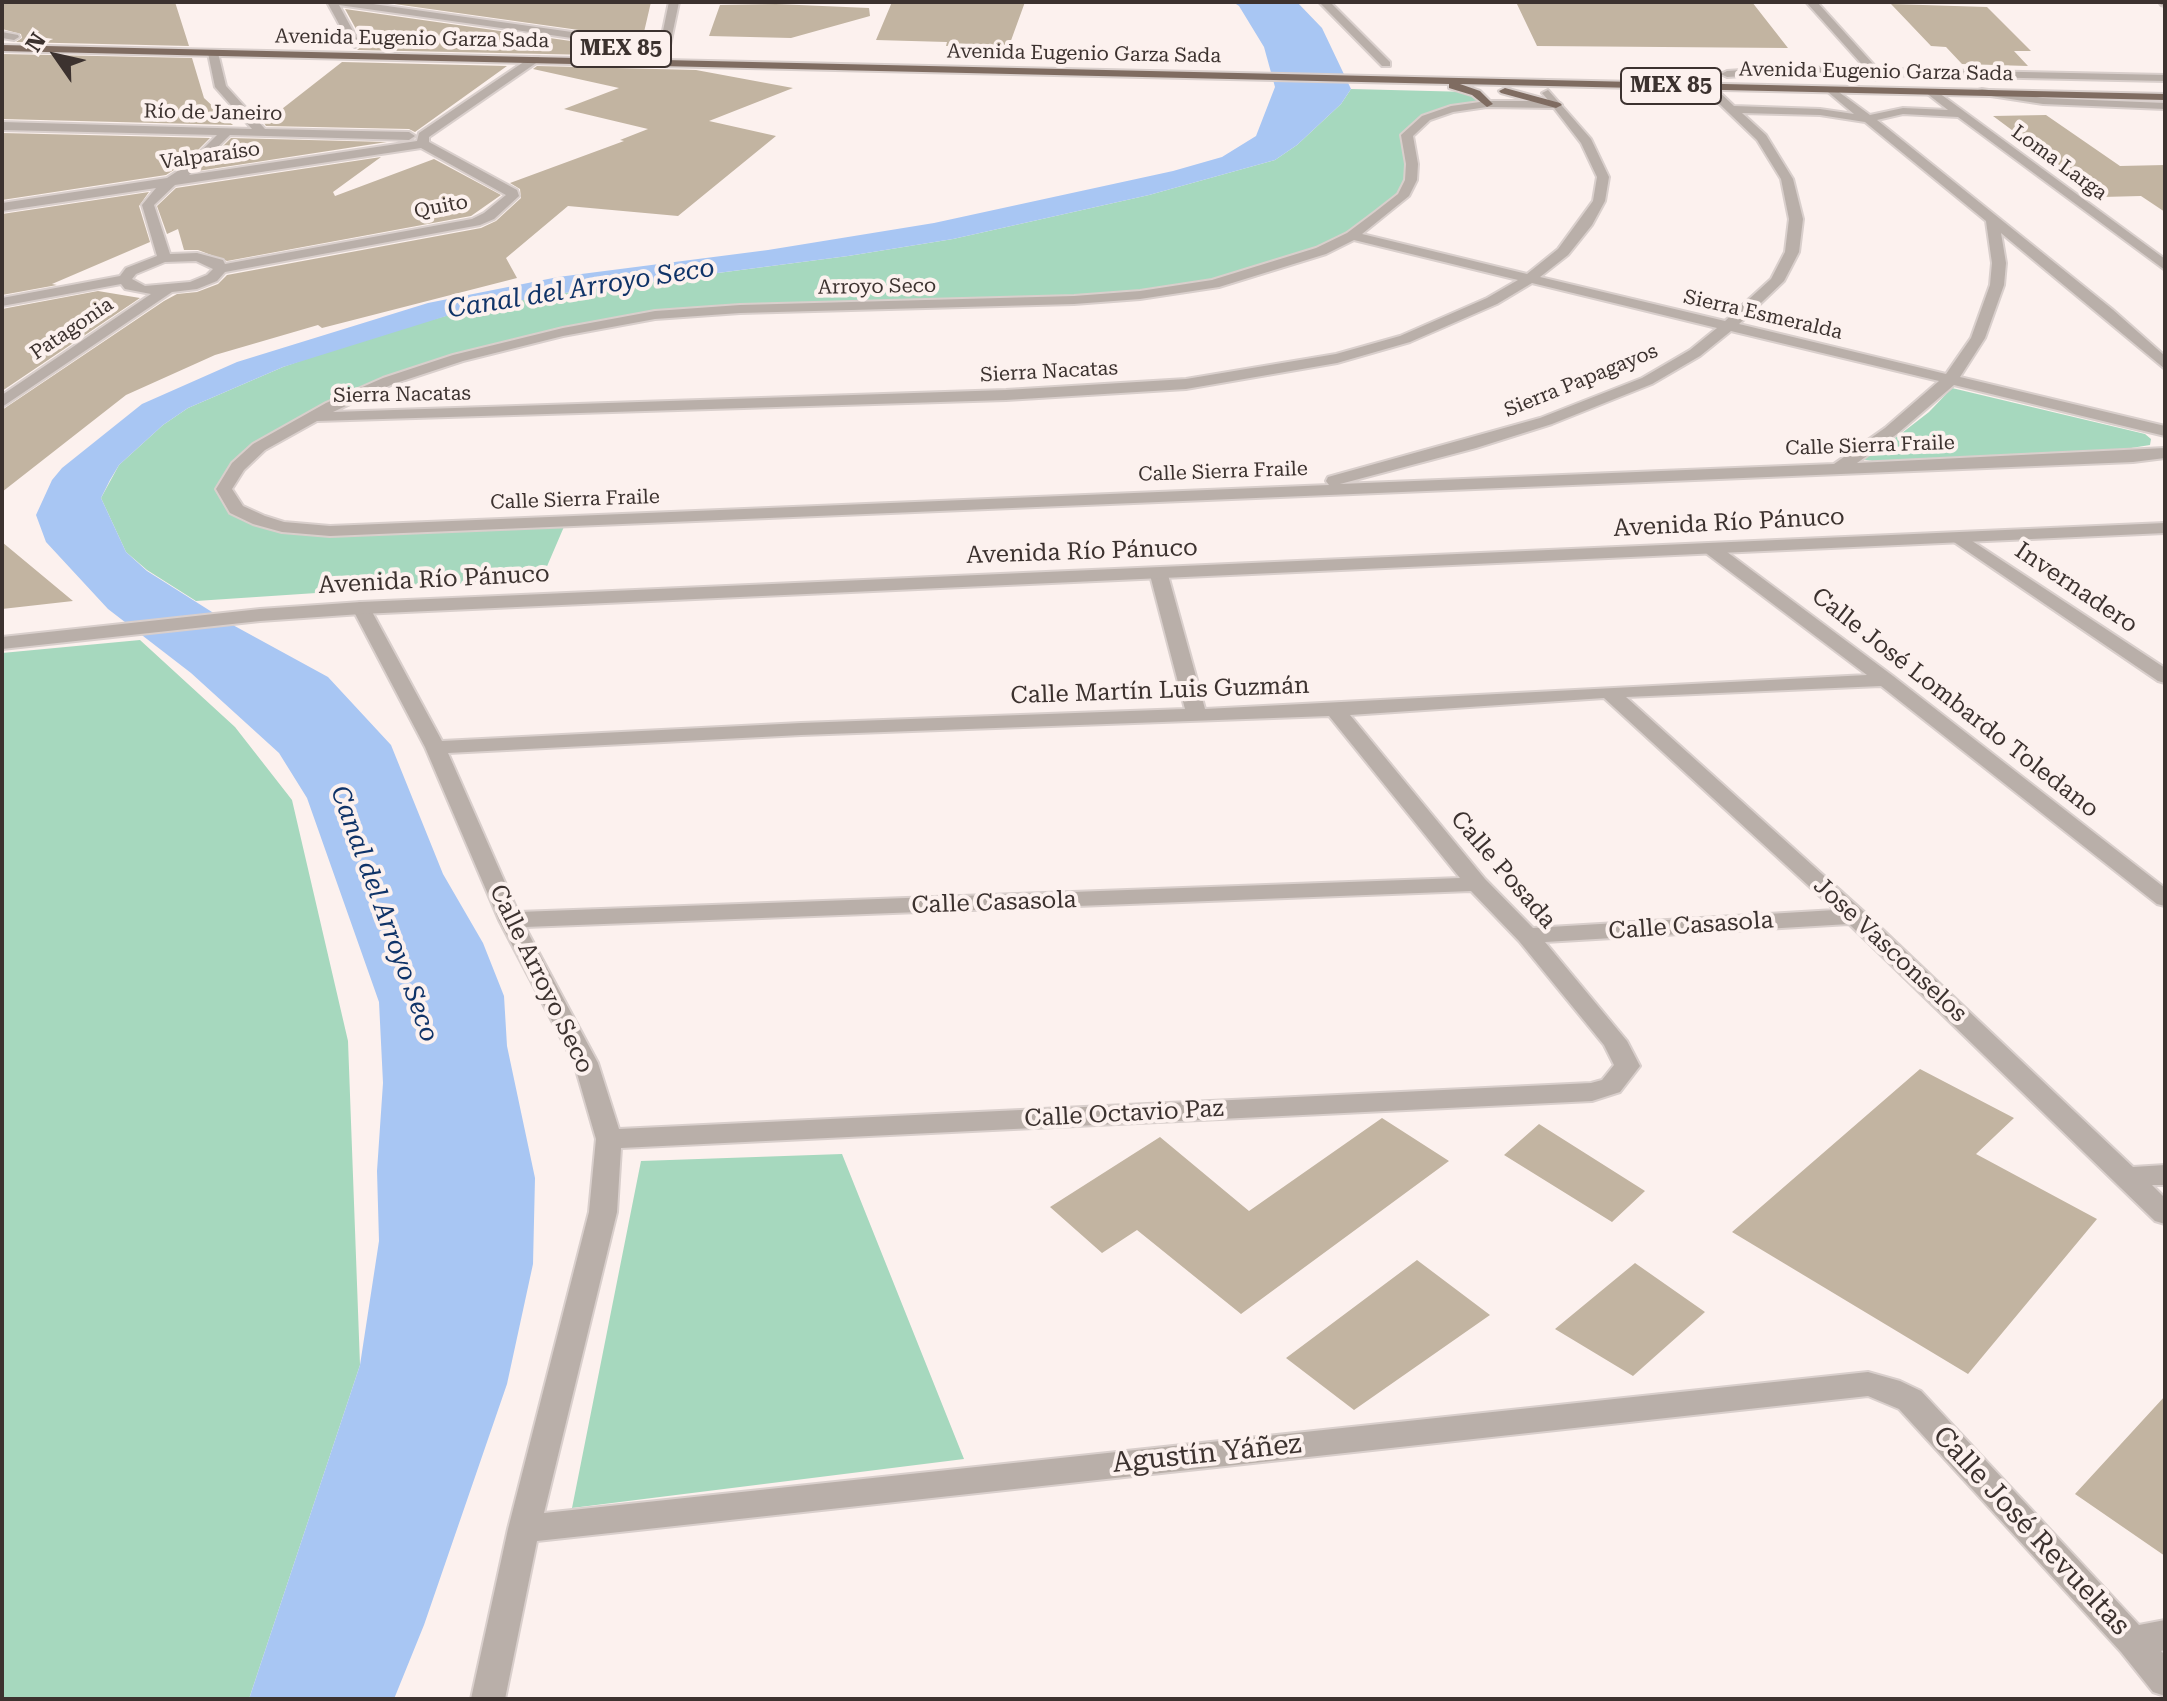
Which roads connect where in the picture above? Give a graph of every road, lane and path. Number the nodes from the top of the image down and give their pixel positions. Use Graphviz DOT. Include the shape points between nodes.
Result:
graph roads {
  1 [pos="335,2"];
  2 [pos="444,2"];
  3 [pos="674,2"];
  4 [pos="1324,2"];
  5 [pos="1811,2"];
  6 [pos="436,16"];
  7 [pos="5,39"];
  8 [pos="355,44"];
  9 [pos="545,47"];
  10 [pos="576,48"];
  11 [pos="639,49"];
  12 [pos="664,50"];
  13 [pos="679,50"];
  14 [pos="708,51"];
  15 [pos="213,53"];
  16 [pos="879,55"];
  17 [pos="535,59"];
  18 [pos="1380,64"];
  19 [pos="1400,65"];
  20 [pos="1877,75"];
  21 [pos="1710,80"];
  22 [pos="1433,81"];
  23 [pos="1469,81"];
  24 [pos="2165,81"];
  25 [pos="1542,83"];
  26 [pos="1832,90"];
  27 [pos="1931,92"];
  28 [pos="1982,92"];
  29 [pos="2165,97"];
  30 [pos="1487,104"];
  31 [pos="1556,105"];
  32 [pos="2165,106"];
  33 [pos="1731,109"];
  34 [pos="1960,114"];
  35 [pos="1866,119"];
  36 [pos="2,126"];
  37 [pos="226,132"];
  38 [pos="262,133"];
  39 [pos="423,140"];
  40 [pos="169,183"];
  41 [pos="2,207"];
  42 [pos="1993,221"];
  43 [pos="1352,236"];
  44 [pos="164,258"];
  45 [pos="2165,266"];
  46 [pos="220,269"];
  47 [pos="125,279"];
  48 [pos="1529,279"];
  49 [pos="166,290"];
  50 [pos="2,302"];
  51 [pos="1728,327"];
  52 [pos="2165,364"];
  53 [pos="1950,380"];
  54 [pos="2,402"];
  55 [pos="309,417"];
  56 [pos="2165,431"];
  57 [pos="2165,453"];
  58 [pos="1838,469"];
  59 [pos="1293,492"];
  60 [pos="282,527"];
  61 [pos="2165,528"];
  62 [pos="1960,538"];
  63 [pos="1713,550"];
  64 [pos="1159,575"];
  65 [pos="361,608"];
  66 [pos="2,643"];
  67 [pos="2161,672"];
  68 [pos="1886,680"];
  69 [pos="1609,692"];
  70 [pos="1335,710"];
  71 [pos="1197,716"];
  72 [pos="435,747"];
  73 [pos="1477,884"];
  74 [pos="2165,899"];
  75 [pos="1855,916"];
  76 [pos="510,920"];
  77 [pos="1527,936"];
  78 [pos="1627,1066"];
  79 [pos="609,1139"];
  80 [pos="2165,1175"];
  81 [pos="2127,1177"];
  82 [pos="2165,1214"];
  83 [pos="1890,1389"];
  84 [pos="524,1529"];
  85 [pos="2149,1638"];
  86 [pos="2165,1681"];
  87 [pos="488,1699"];
  1 -- 6 [label="street"];
  1 -- 8 [label="street"];
  2 -- 6 [label="street"];
  3 -- 12 [label="street"];
  4 -- 18 [label="street"];
  5 -- 20 [label="street"];
  6 -- 11 [label="street"];
  7 -- 8 [label="highway, Avenida Eugenio Garza Sada / MEX 85"];
  7 -- 15 [label="highway, Avenida Eugenio Garza Sada / MEX 85"];
  8 -- 9 [label="highway, Avenida Eugenio Garza Sada / MEX 85"];
  10 -- 11 [label="highway, Avenida Eugenio Garza Sada / MEX 85"];
  11 -- 12 [label="highway, Avenida Eugenio Garza Sada / MEX 85"];
  12 -- 13 [label="highway, Avenida Eugenio Garza Sada / MEX 85"];
  14 -- 16 [label="highway"];
  15 -- 17 [label="highway, Avenida Eugenio Garza Sada / MEX 85"];
  15 -- 38 [label="street" via="221,87"];
  17 -- 22 [label="highway, Avenida Eugenio Garza Sada / MEX 85"];
  17 -- 39 [label="street"];
  18 -- 19 [label="highway"];
  20 -- 21 [label="highway, Avenida Eugenio Garza Sada / MEX 85" via="1727,74"];
  20 -- 24 [label="street"];
  20 -- 24 [label="highway, Avenida Eugenio Garza Sada"];
  21 -- 25 [label="highway, Avenida Eugenio Garza Sada / MEX 85"];
  21 -- 26 [label="highway, Avenida Eugenio Garza Sada / MEX 85"];
  21 -- 33 [label="street, Sierra Papagayos"];
  22 -- 23 [label="highway, Avenida Eugenio Garza Sada / MEX 85"];
  22 -- 30 [label="highway" via="1476,93"];
  23 -- 25 [label="highway, Avenida Eugenio Garza Sada / MEX 85"];
  23 -- 31 [label="highway"];
  25 -- 31 [label="street, Sierra Nacatas"];
  26 -- 27 [label="highway, Avenida Eugenio Garza Sada / MEX 85"];
  26 -- 35 [label="street"];
  27 -- 28 [label="highway, Avenida Eugenio Garza Sada / MEX 85"];
  27 -- 34 [label="street, Loma Larga"];
  28 -- 29 [label="highway, Avenida Eugenio Garza Sada / MEX 85"];
  28 -- 32 [label="street" via="2043,101"];
  30 -- 31 [label="street, Arroyo Seco"];
  30 -- 43 [label="street, Arroyo Seco" via="1442,111 1413,127 1406,143 1411,180 1403,196"];
  31 -- 48 [label="street, Sierra Nacatas" via="1587,142 1603,177 1599,201 1587,222 1563,252"];
  33 -- 35 [label="street"];
  33 -- 51 [label="street, Sierra Papagayos" via="1762,138 1787,179 1796,219 1792,252 1777,281"];
  34 -- 35 [label="street" via="1903,111"];
  34 -- 45 [label="street, Loma Larga"];
  35 -- 42 [label="street"];
  36 -- 37 [label="street, Río de Janeiro"];
  37 -- 38 [label="street, Río de Janeiro"];
  37 -- 40 [label="street"];
  38 -- 39 [label="street, Río de Janeiro"];
  39 -- 40 [label="street, Valparaíso"];
  39 -- 46 [label="street, Quito" via="513,196 475,222"];
  40 -- 41 [label="street, Valparaíso"];
  40 -- 44 [label="street" via="148,205"];
  42 -- 52 [label="street"];
  42 -- 53 [label="street" via="1999,263 1991,305 1978,338"];
  43 -- 48 [label="street, Sierra Esmeralda"];
  43 -- 55 [label="street, Arroyo Seco" via="1228,280 1140,295 1016,304 740,309 596,325 450,360"];
  44 -- 46 [label="street" via="210,259"];
  44 -- 47 [label="street" via="131,271"];
  46 -- 49 [label="street" via="192,286"];
  47 -- 49 [label="street" via="130,286"];
  47 -- 50 [label="street"];
  48 -- 51 [label="street, Sierra Esmeralda"];
  48 -- 55 [label="street, Sierra Nacatas" via="1405,339 1337,358 1186,384 1006,395"];
  49 -- 54 [label="street, Patagonia"];
  51 -- 53 [label="street, Sierra Esmeralda"];
  51 -- 59 [label="street, Sierra Papagayos" via="1647,381 1546,421"];
  53 -- 56 [label="street, Sierra Esmeralda"];
  53 -- 58 [label="street"];
  55 -- 60 [label="street, Arroyo Seco" via="259,447 224,489 236,509"];
  57 -- 58 [label="street, Calle Sierra Fraile"];
  58 -- 59 [label="street, Calle Sierra Fraile"];
  59 -- 60 [label="street, Calle Sierra Fraile" via="330,531"];
  61 -- 62 [label="street, Avenida Río Pánuco"];
  62 -- 63 [label="street, Avenida Río Pánuco"];
  62 -- 67 [label="street, Invernadero"];
  63 -- 64 [label="street, Avenida Río Pánuco"];
  63 -- 68 [label="street, Calle José Lombardo Toledano"];
  64 -- 65 [label="street, Avenida Río Pánuco"];
  64 -- 71 [label="street"];
  65 -- 66 [label="street, Avenida Río Pánuco"];
  65 -- 72 [label="street, Calle Arroyo Seco"];
  68 -- 69 [label="street, Calle Martín Luis Guzmán"];
  68 -- 74 [label="street, Calle José Lombardo Toledano"];
  69 -- 70 [label="street, Calle Martín Luis Guzmán"];
  69 -- 75 [label="street, Jose Vasconselos"];
  70 -- 71 [label="street, Calle Martín Luis Guzmán"];
  70 -- 73 [label="street, Calle Posada"];
  71 -- 72 [label="street, Calle Martín Luis Guzmán"];
  72 -- 76 [label="street, Calle Arroyo Seco"];
  73 -- 76 [label="street, Calle Casasola"];
  73 -- 77 [label="street, Calle Posada"];
  75 -- 77 [label="street, Calle Casasola"];
  75 -- 81 [label="street, Jose Vasconselos"];
  76 -- 79 [label="street, Calle Arroyo Seco" via="586,1063"];
  77 -- 78 [label="street, Calle Posada" via="1615,1041"];
  78 -- 79 [label="street, Calle Octavio Paz" via="1611,1086 1592,1092"];
  79 -- 84 [label="street, Calle Arroyo Seco" via="603,1212"];
  80 -- 81 [label="street"];
  81 -- 82 [label="street, Jose Vasconselos"];
  83 -- 84 [label="street, Agustín Yáñez" via="1835,1386"];
  83 -- 85 [label="street, Calle José Revueltas" via="1910,1400"];
  84 -- 87 [label="street, Calle Arroyo Seco"];
  85 -- 86 [label="street, Calle José Revueltas"];
}
